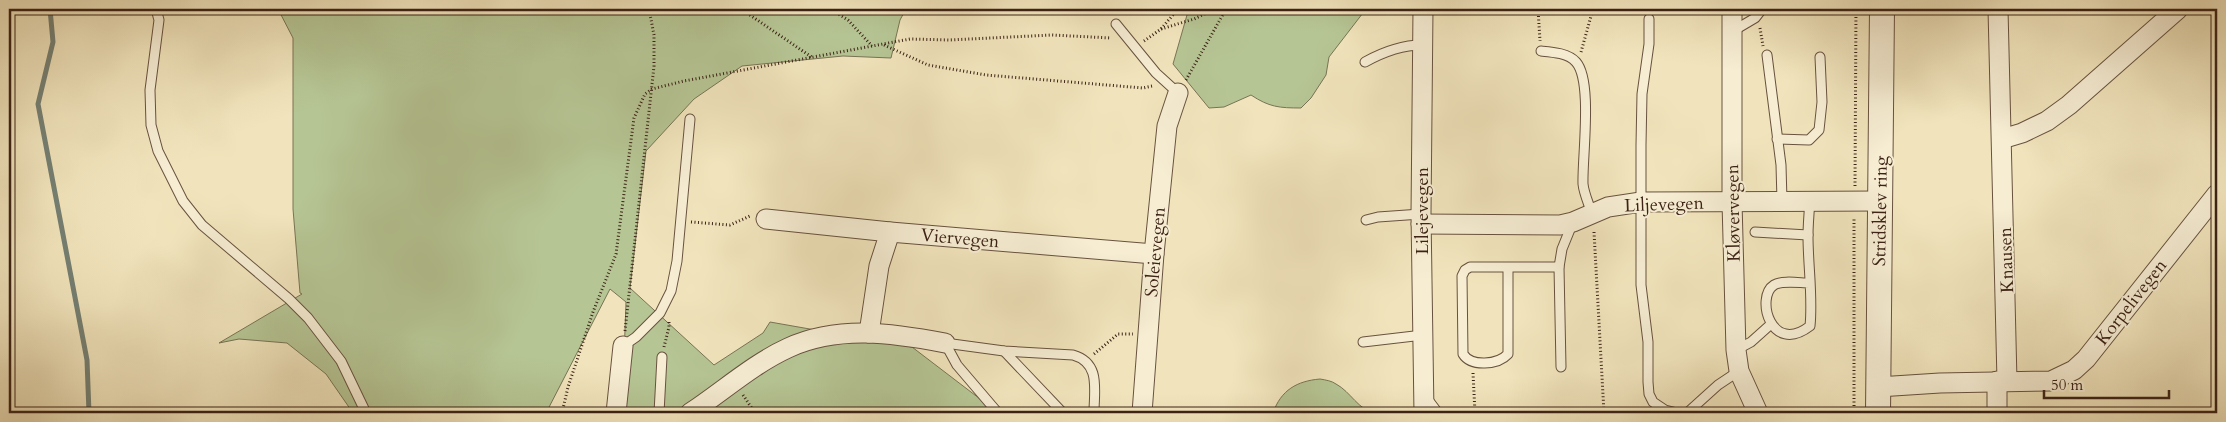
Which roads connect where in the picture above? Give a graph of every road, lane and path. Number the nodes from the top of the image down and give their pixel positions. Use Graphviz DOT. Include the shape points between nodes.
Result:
graph roads {
  1 [pos="156,9"];
  2 [pos="649,9"];
  3 [pos="742,9"];
  4 [pos="830,9"];
  5 [pos="1178,9"];
  6 [pos="1215,9"];
  7 [pos="1226,9"];
  8 [pos="1423,9"];
  9 [pos="1538,9"];
  10 [pos="1593,9"];
  11 [pos="1732,9"];
  12 [pos="1762,9"];
  13 [pos="1882,9"];
  14 [pos="1998,9"];
  15 [pos="2178,9"];
  16 [pos="1755,18"];
  17 [pos="1649,19"];
  18 [pos="1116,24"];
  19 [pos="1161,29"];
  20 [pos="1733,32"];
  21 [pos="1422,45"];
  22 [pos="873,46"];
  23 [pos="1136,46"];
  24 [pos="1540,51"];
  25 [pos="1767,55"];
  26 [pos="1820,57"];
  27 [pos="813,58"];
  28 [pos="1365,62"];
  29 [pos="1576,62"];
  30 [pos="1172,88"];
  31 [pos="690,119"];
  32 [pos="1777,139"];
  33 [pos="2002,139"];
  34 [pos="2217,194"];
  35 [pos="1782,201"];
  36 [pos="1810,201"];
  37 [pos="1880,201"];
  38 [pos="1642,202"];
  39 [pos="1732,202"];
  40 [pos="1592,214"];
  41 [pos="766,219"];
  42 [pos="1421,219"];
  43 [pos="1366,220"];
  44 [pos="680,221"];
  45 [pos="1573,222"];
  46 [pos="890,232"];
  47 [pos="1755,232"];
  48 [pos="1808,236"];
  49 [pos="1154,254"];
  50 [pos="1508,267"];
  51 [pos="1559,267"];
  52 [pos="1810,283"];
  53 [pos="667,304"];
  54 [pos="1770,325"];
  55 [pos="869,333"];
  56 [pos="1148,334"];
  57 [pos="1423,335"];
  58 [pos="1363,342"];
  59 [pos="945,343"];
  60 [pos="623,346"];
  61 [pos="1736,350"];
  62 [pos="1004,351"];
  63 [pos="662,357"];
  64 [pos="1087,361"];
  65 [pos="1473,362"];
  66 [pos="1561,367"];
  67 [pos="1739,371"];
  68 [pos="2002,381"];
  69 [pos="734,382"];
  70 [pos="1878,387"];
  71 [pos="1425,394"];
  72 [pos="366,413"];
  73 [pos="616,413"];
  74 [pos="659,413"];
  75 [pos="690,413"];
  76 [pos="755,413"];
  77 [pos="998,413"];
  78 [pos="1063,413"];
  79 [pos="1094,413"];
  80 [pos="1142,413"];
  81 [pos="1424,413"];
  82 [pos="1438,413"];
  83 [pos="1475,413"];
  84 [pos="1604,413"];
  85 [pos="1677,413"];
  86 [pos="1686,413"];
  87 [pos="1758,413"];
  88 [pos="1878,413"];
  89 [pos="1997,413"];
  1 -- 72 [label="lane" via="159,20 150,90 150,125 158,151 183,201 202,224 308,318 341,361"];
  2 -- 60 [label="path" via="654,34 654,66"];
  3 -- 27 [label="path"];
  4 -- 22 [label="path" via="848,20"];
  5 -- 19 [label="path"];
  6 -- 19 [label="path"];
  7 -- 30 [label="path" via="1196,64"];
  8 -- 21 [label="street, Lilejevegen"];
  9 -- 24 [label="path"];
  10 -- 29 [label="path"];
  11 -- 20 [label="street, Kløvervegen"];
  12 -- 16 [label="lane"];
  13 -- 37 [label="street, Stridsklev ring"];
  14 -- 33 [label="street, Knausen"];
  15 -- 33 [label="street" via="2069,105 2047,121"];
  16 -- 20 [label="lane"];
  16 -- 25 [label="path"];
  17 -- 38 [label="lane" via="1642,94"];
  18 -- 23 [label="lane"];
  19 -- 23 [label="path"];
  20 -- 39 [label="street, Kløvervegen"];
  21 -- 28 [label="lane" via="1396,48"];
  21 -- 42 [label="street, Lilejevegen"];
  23 -- 30 [label="lane"];
  23 -- 30 [label="path" via="1110,37 1052,35 910,39 884,44 928,65 986,75"];
  24 -- 29 [label="lane" via="1561,54"];
  25 -- 32 [label="lane"];
  26 -- 32 [label="lane" via="1822,102 1819,130 1809,140"];
  29 -- 40 [label="lane" via="1586,95 1583,186"];
  30 -- 49 [label="street, Soleievegen"];
  31 -- 44 [label="lane"];
  32 -- 35 [label="lane"];
  33 -- 68 [label="street, Knausen"];
  34 -- 68 [label="street, Korpelivegen" via="2074,370 2051,381"];
  35 -- 36 [label="street, Liljevegen"];
  35 -- 39 [label="street, Liljevegen"];
  36 -- 37 [label="street, Liljevegen"];
  36 -- 48 [label="lane"];
  37 -- 70 [label="street, Stridsklev ring"];
  38 -- 39 [label="street, Liljevegen"];
  38 -- 40 [label="street, Liljevegen" via="1608,207"];
  38 -- 85 [label="lane" via="1641,285 1648,342 1649,394 1657,406"];
  39 -- 61 [label="street, Kløvervegen"];
  40 -- 45 [label="street, Liljevegen"];
  40 -- 84 [label="path" via="1597,253"];
  41 -- 44 [label="path" via="758,215 748,216 730,225"];
  41 -- 46 [label="street, Viervegen"];
  42 -- 43 [label="lane" via="1378,216"];
  42 -- 45 [label="street, Liljevegen" via="1560,225"];
  42 -- 57 [label="street, Lilejevegen"];
  44 -- 53 [label="lane" via="677,261"];
  45 -- 51 [label="lane"];
  46 -- 49 [label="street, Viervegen"];
  46 -- 55 [label="street" via="880,266"];
  47 -- 48 [label="lane"];
  48 -- 52 [label="lane"];
  49 -- 56 [label="street, Soleievegen"];
  50 -- 51 [label="lane"];
  50 -- 65 [label="lane" via="1508,354 1498,362"];
  50 -- 65 [label="lane" via="1470,267 1462,276 1463,354"];
  51 -- 66 [label="lane"];
  52 -- 54 [label="lane" via="1776,284 1770,289 1767,294"];
  52 -- 54 [label="lane" via="1810,326 1798,333 1781,333"];
  53 -- 60 [label="lane"];
  53 -- 63 [label="path" via="669,327"];
  54 -- 61 [label="lane"];
  55 -- 59 [label="street"];
  55 -- 69 [label="street" via="819,336 787,348"];
  56 -- 64 [label="path" via="1118,334"];
  56 -- 80 [label="street, Soleievegen"];
  57 -- 58 [label="lane"];
  57 -- 71 [label="street, Lilejevegen"];
  59 -- 62 [label="lane"];
  59 -- 77 [label="lane" via="956,365"];
  60 -- 73 [label="street"];
  61 -- 67 [label="street, Kløvervegen"];
  62 -- 64 [label="lane" via="1074,355"];
  62 -- 78 [label="lane"];
  63 -- 74 [label="lane"];
  64 -- 79 [label="lane" via="1095,376"];
  65 -- 83 [label="path"];
  67 -- 86 [label="lane"];
  67 -- 87 [label="street, Kløvervegen"];
  68 -- 70 [label="street, Korpelivegen"];
  68 -- 89 [label="street"];
  69 -- 75 [label="street"];
  69 -- 76 [label="path"];
  70 -- 88 [label="street, Stridsklev ring"];
  71 -- 81 [label="street, Lilejevegen"];
  71 -- 82 [label="lane"];
}
